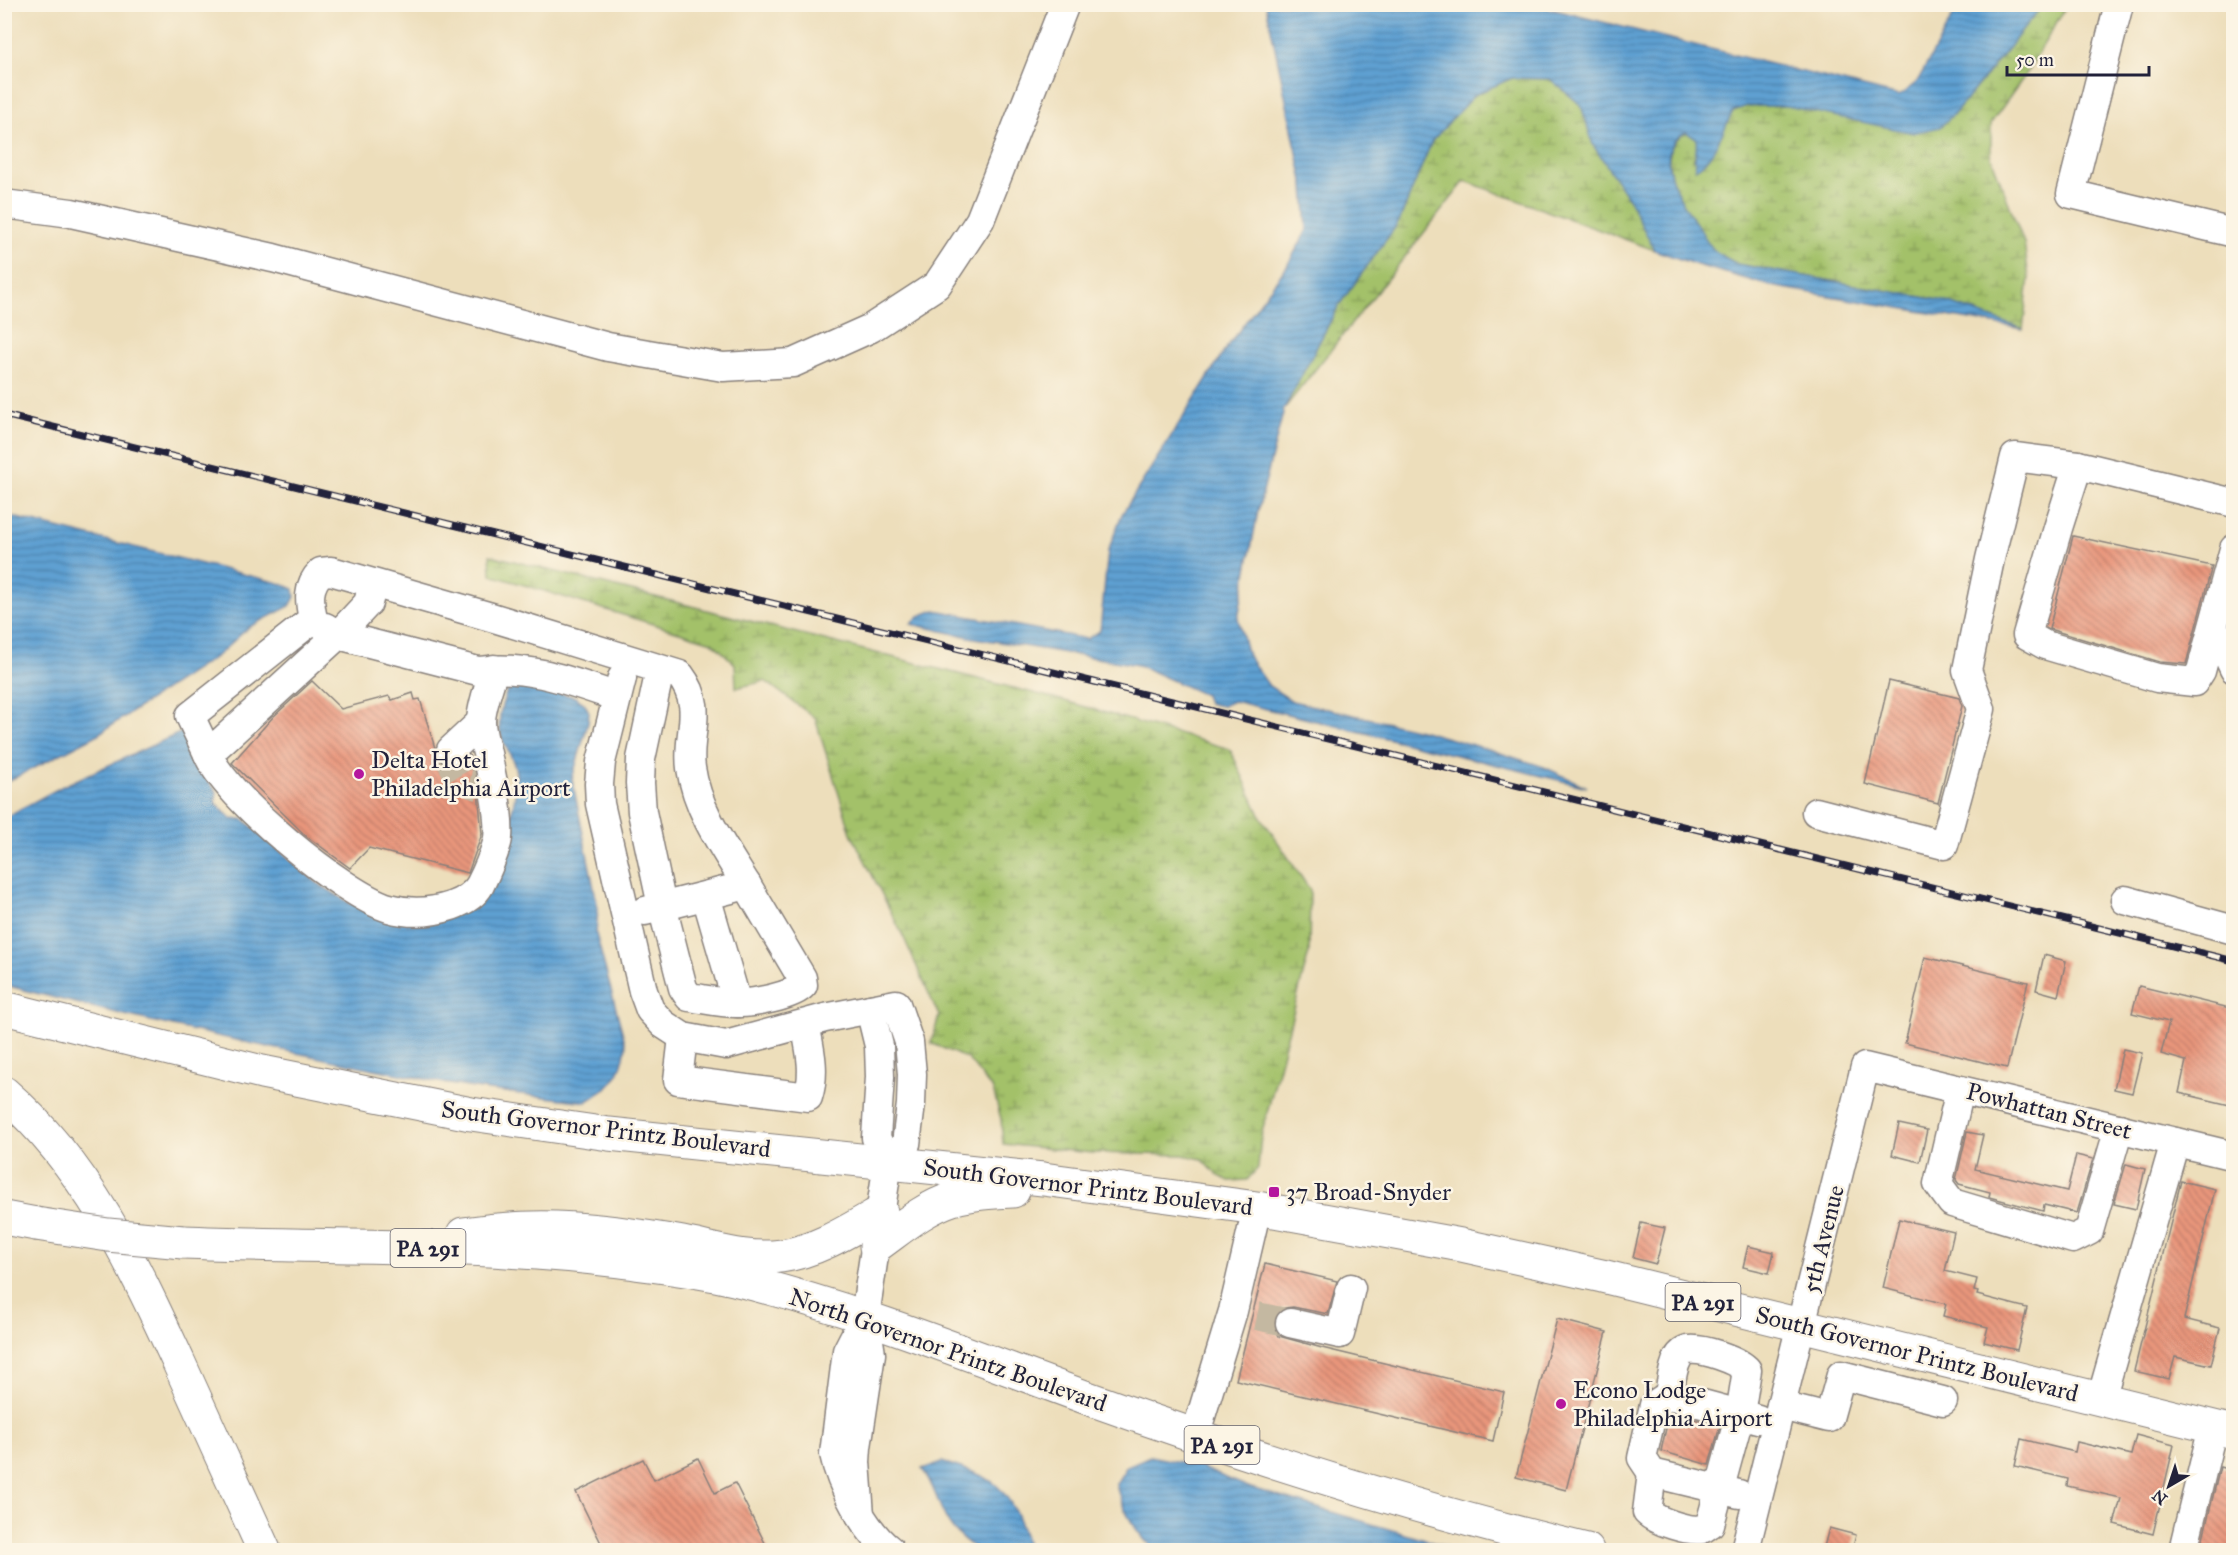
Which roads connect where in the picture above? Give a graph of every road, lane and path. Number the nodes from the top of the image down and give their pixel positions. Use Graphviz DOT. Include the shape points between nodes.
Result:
graph roads {
  1 [pos="1065,4"];
  2 [pos="2119,4"];
  3 [pos="4,204"];
  4 [pos="2234,232"];
  5 [pos="2078,465"];
  6 [pos="2234,504"];
  7 [pos="2234,549"];
  8 [pos="373,584"];
  9 [pos="313,619"];
  10 [pos="338,635"];
  11 [pos="2234,638"];
  12 [pos="627,660"];
  13 [pos="494,669"];
  14 [pos="2234,669"];
  15 [pos="660,670"];
  16 [pos="617,697"];
  17 [pos="481,722"];
  18 [pos="451,750"];
  19 [pos="208,754"];
  20 [pos="1816,812"];
  21 [pos="747,885"];
  22 [pos="706,896"];
  23 [pos="2125,900"];
  24 [pos="662,906"];
  25 [pos="626,915"];
  26 [pos="2234,930"];
  27 [pos="736,1003"];
  28 [pos="4,1008"];
  29 [pos="805,1024"];
  30 [pos="682,1037"];
  31 [pos="1865,1066"];
  32 [pos="1960,1090"];
  33 [pos="4,1093"];
  34 [pos="2119,1128"];
  35 [pos="2175,1142"];
  36 [pos="2234,1156"];
  37 [pos="888,1162"];
  38 [pos="1096,1187"];
  39 [pos="1257,1208"];
  40 [pos="881,1212"];
  41 [pos="4,1218"];
  42 [pos="876,1246"];
  43 [pos="381,1247"];
  44 [pos="1351,1288"];
  45 [pos="865,1316"];
  46 [pos="1290,1323"];
  47 [pos="1801,1326"];
  48 [pos="1669,1395"];
  49 [pos="2101,1399"];
  50 [pos="1943,1401"];
  51 [pos="1740,1414"];
  52 [pos="1779,1415"];
  53 [pos="2223,1429"];
  54 [pos="1195,1436"];
  55 [pos="1652,1473"];
  56 [pos="1719,1489"];
  57 [pos="1758,1498"];
  58 [pos="264,1551"];
  59 [pos="890,1551"];
  60 [pos="1587,1551"];
  61 [pos="1745,1551"];
  62 [pos="2183,1551"];
  1 -- 3 [label="street" via="980,220 937,285 871,328 793,363 723,367 608,347 273,258 71,213"];
  2 -- 4 [label="street" via="2071,194"];
  5 -- 6 [label="street"];
  5 -- 7 [label="street" via="2027,635 2045,645 2157,678 2194,682 2201,671"];
  5 -- 20 [label="street" via="2015,457 1967,669 1981,709 1944,845"];
  8 -- 9 [label="street" via="321,572 311,586"];
  8 -- 10 [label="street" via="368,603"];
  8 -- 12 [label="street"];
  9 -- 10 [label="street"];
  9 -- 19 [label="street" via="190,716"];
  10 -- 13 [label="street" via="478,671"];
  10 -- 19 [label="street"];
  11 -- 14 [label="street" via="2228,656"];
  12 -- 15 [label="street"];
  12 -- 16 [label="street"];
  13 -- 16 [label="street" via="544,673"];
  13 -- 17 [label="street"];
  15 -- 21 [label="street" via="680,675 689,687 693,706 691,767 698,791 725,851"];
  15 -- 24 [label="street" via="641,759 640,783 642,812"];
  16 -- 25 [label="street" via="599,784 600,804"];
  17 -- 18 [label="street"];
  17 -- 19 [label="street" via="486,787 498,841 479,888 463,902 437,910 410,913 387,908 364,898 316,866 227,785"];
  21 -- 22 [label="street"];
  21 -- 27 [label="street" via="803,985 798,990"];
  22 -- 24 [label="street"];
  22 -- 27 [label="street"];
  23 -- 26 [label="street"];
  24 -- 25 [label="street"];
  24 -- 27 [label="street" via="683,988 689,997"];
  25 -- 30 [label="street" via="650,1010"];
  28 -- 37 [label="main road, South Governor Printz Boulevard / PA 291" via="272,1074 471,1114 609,1134"];
  29 -- 30 [label="street" via="726,1045"];
  29 -- 30 [label="street" via="813,1060 808,1097 678,1080"];
  29 -- 37 [label="street" via="883,1006 876,1138"];
  31 -- 32 [label="street, Powhattan Street"];
  31 -- 47 [label="street, 5th Avenue"];
  32 -- 34 [label="street, Powhattan Street"];
  32 -- 34 [label="street" via="1938,1184 1953,1203 2073,1239 2089,1231"];
  33 -- 58 [label="main road" via="56,1145 103,1211 146,1291"];
  34 -- 35 [label="street, Powhattan Street"];
  35 -- 36 [label="street, Powhattan Street"];
  35 -- 49 [label="street"];
  37 -- 38 [label="main road, South Governor Printz Boulevard / PA 291"];
  37 -- 40 [label="street"];
  38 -- 39 [label="main road, South Governor Printz Boulevard / PA 291"];
  38 -- 42 [label="main road" via="963,1196 931,1208"];
  39 -- 47 [label="main road, South Governor Printz Boulevard / PA 291" via="1513,1256"];
  39 -- 54 [label="street" via="1245,1314"];
  40 -- 42 [label="street"];
  40 -- 43 [label="main road" via="826,1242 774,1257 560,1227 505,1228"];
  41 -- 43 [label="main road, North Governor Printz Boulevard / PA 291, bridge" via="108,1235 183,1242"];
  42 -- 45 [label="street"];
  43 -- 45 [label="main road, North Governor Printz Boulevard / PA 291" via="545,1253 652,1265 735,1280"];
  44 -- 46 [label="street" via="1340,1334"];
  45 -- 54 [label="main road, North Governor Printz Boulevard / PA 291"];
  45 -- 59 [label="street" via="847,1351 834,1444 837,1466 860,1515 873,1536"];
  47 -- 49 [label="main road, South Governor Printz Boulevard / PA 291"];
  47 -- 52 [label="street, 5th Avenue"];
  48 -- 51 [label="street"];
  48 -- 51 [label="street" via="1677,1359 1683,1352 1719,1356 1741,1363 1747,1370"];
  48 -- 55 [label="street" via="1654,1405 1642,1458"];
  49 -- 53 [label="main road, South Governor Printz Boulevard / PA 291"];
  50 -- 52 [label="street" via="1841,1375 1829,1418"];
  51 -- 52 [label="street"];
  51 -- 56 [label="street"];
  52 -- 57 [label="street, 5th Avenue"];
  53 -- 62 [label="street"];
  54 -- 60 [label="main road, North Governor Printz Boulevard / PA 291" via="1376,1494"];
  55 -- 56 [label="street"];
  55 -- 56 [label="street" via="1647,1512 1660,1522 1703,1529 1710,1524"];
  56 -- 57 [label="street"];
  57 -- 61 [label="street, 5th Avenue"];
}
